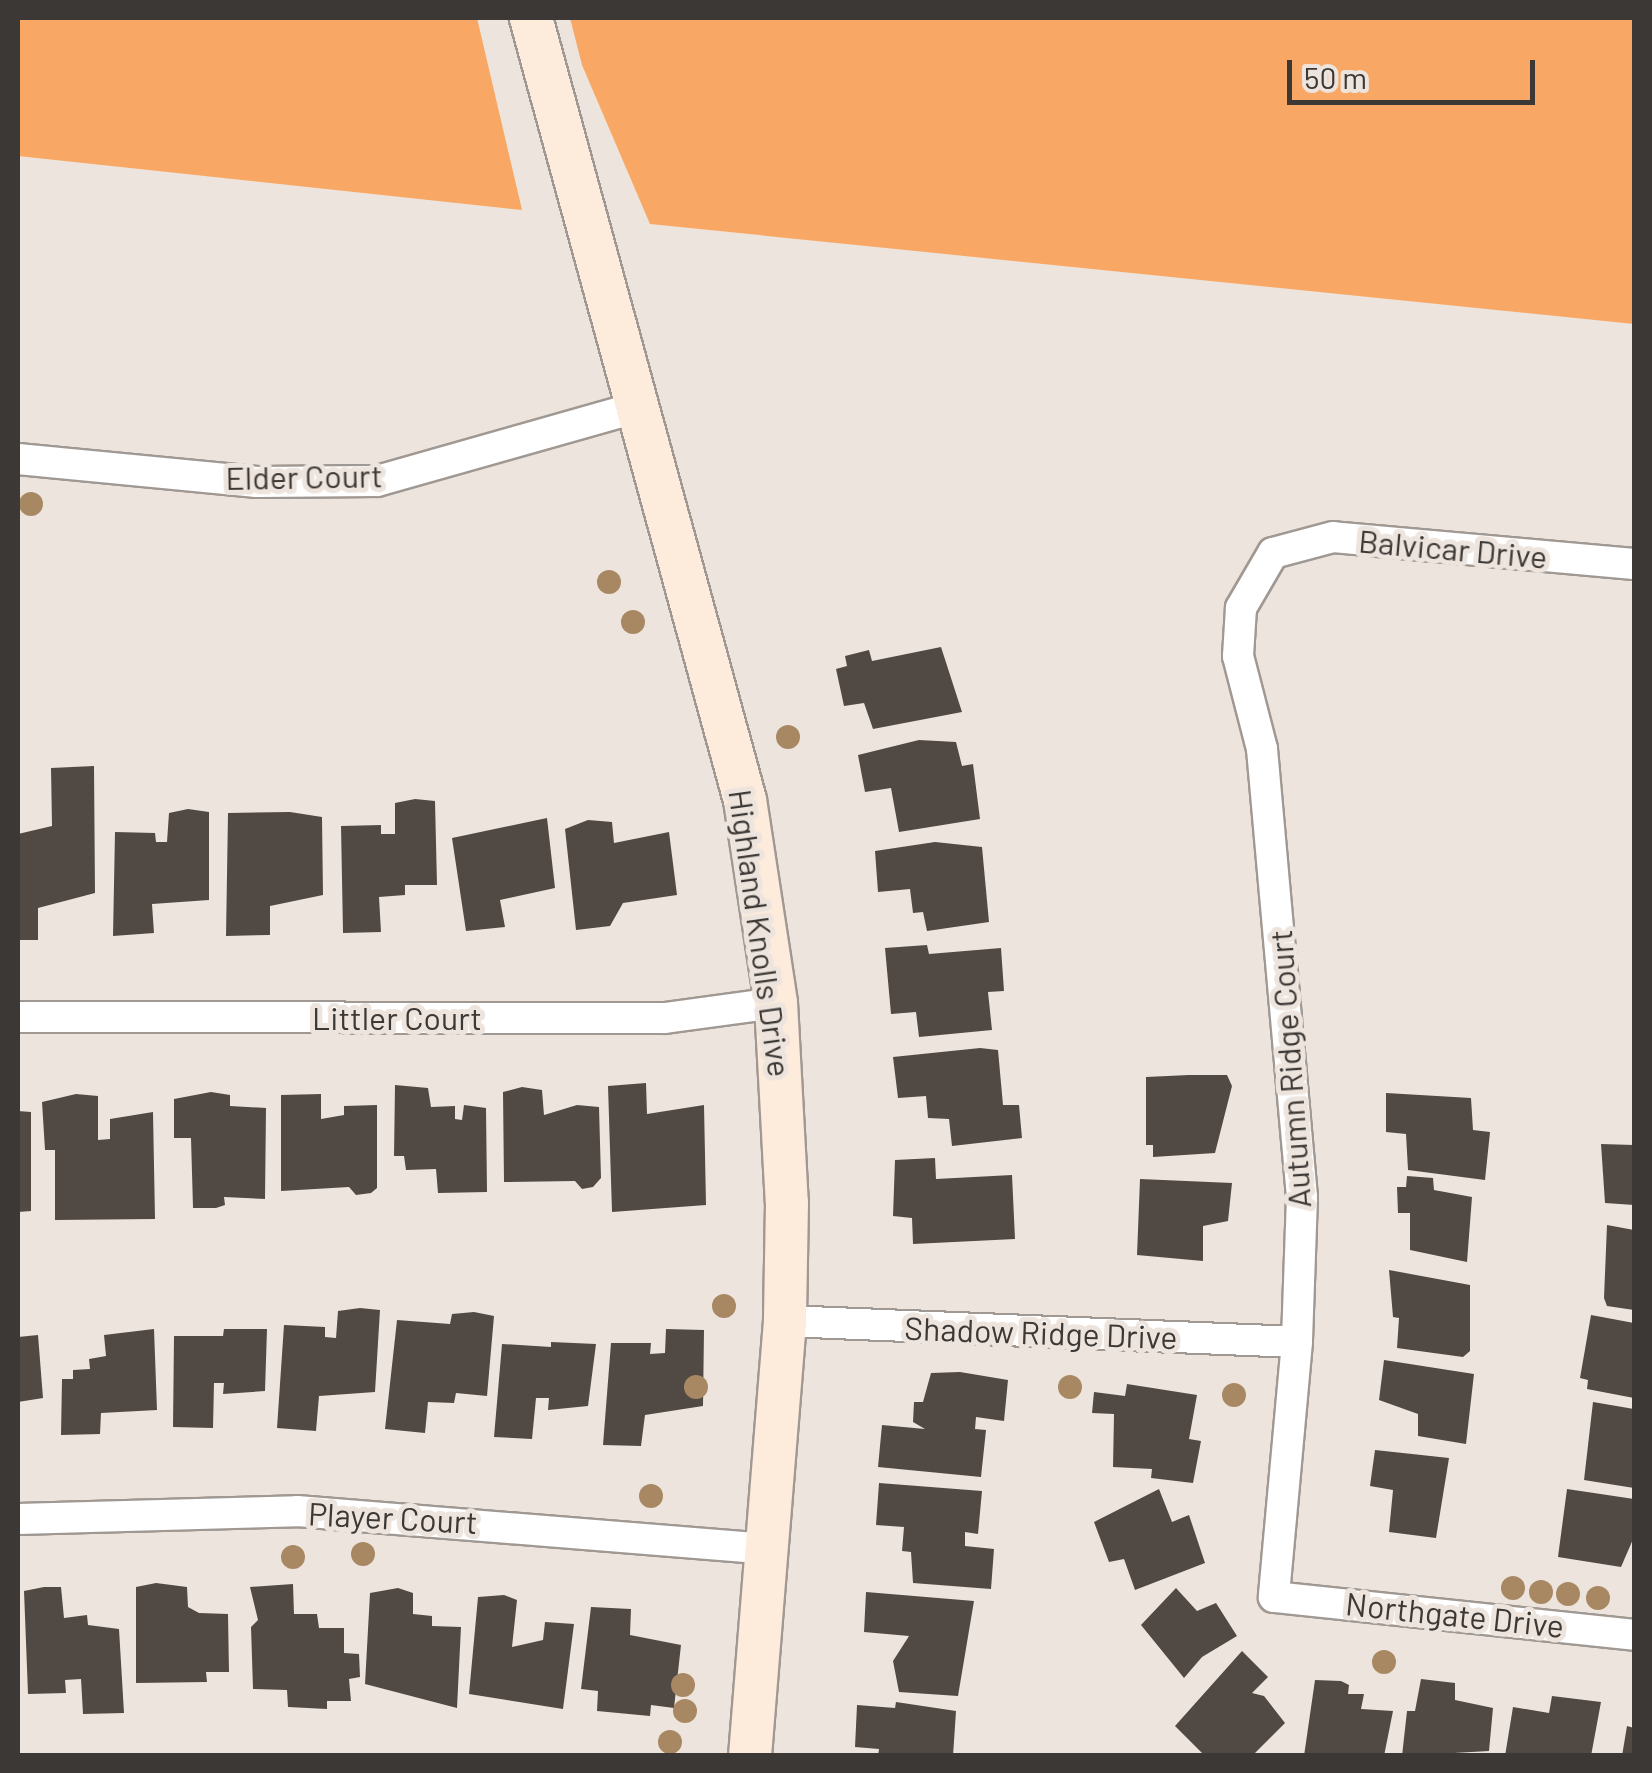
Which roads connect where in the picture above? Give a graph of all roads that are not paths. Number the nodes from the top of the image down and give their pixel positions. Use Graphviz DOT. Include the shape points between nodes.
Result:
graph roads {
  1 [pos="531,18"];
  2 [pos="642,406"];
  3 [pos="18,459"];
  4 [pos="1274,553"];
  5 [pos="1634,564"];
  6 [pos="776,1003"];
  7 [pos="18,1017"];
  8 [pos="785,1321"];
  9 [pos="1297,1342"];
  10 [pos="18,1519"];
  11 [pos="767,1549"];
  12 [pos="1274,1596"];
  13 [pos="1634,1635"];
  14 [pos="750,1756"];
  1 -- 2 [label="street, Highland Knolls Drive"];
  2 -- 3 [label="street, Elder Court" via="377,481 258,482"];
  2 -- 6 [label="street, Highland Knolls Drive" via="746,800"];
  4 -- 5 [label="street, Balvicar Drive" via="1333,536"];
  4 -- 9 [label="street, Autumn Ridge Court" via="1241,608 1238,656 1262,749 1302,1197"];
  6 -- 7 [label="street, Littler Court" via="664,1018"];
  6 -- 8 [label="street, Highland Knolls Drive" via="787,1203"];
  8 -- 9 [label="street, Shadow Ridge Drive"];
  8 -- 11 [label="street, Highland Knolls Drive"];
  9 -- 12 [label="street, Autumn Ridge Court"];
  10 -- 11 [label="street, Player Court" via="297,1511"];
  11 -- 14 [label="street, Highland Knolls Drive"];
  12 -- 13 [label="street, Northgate Drive"];
}
